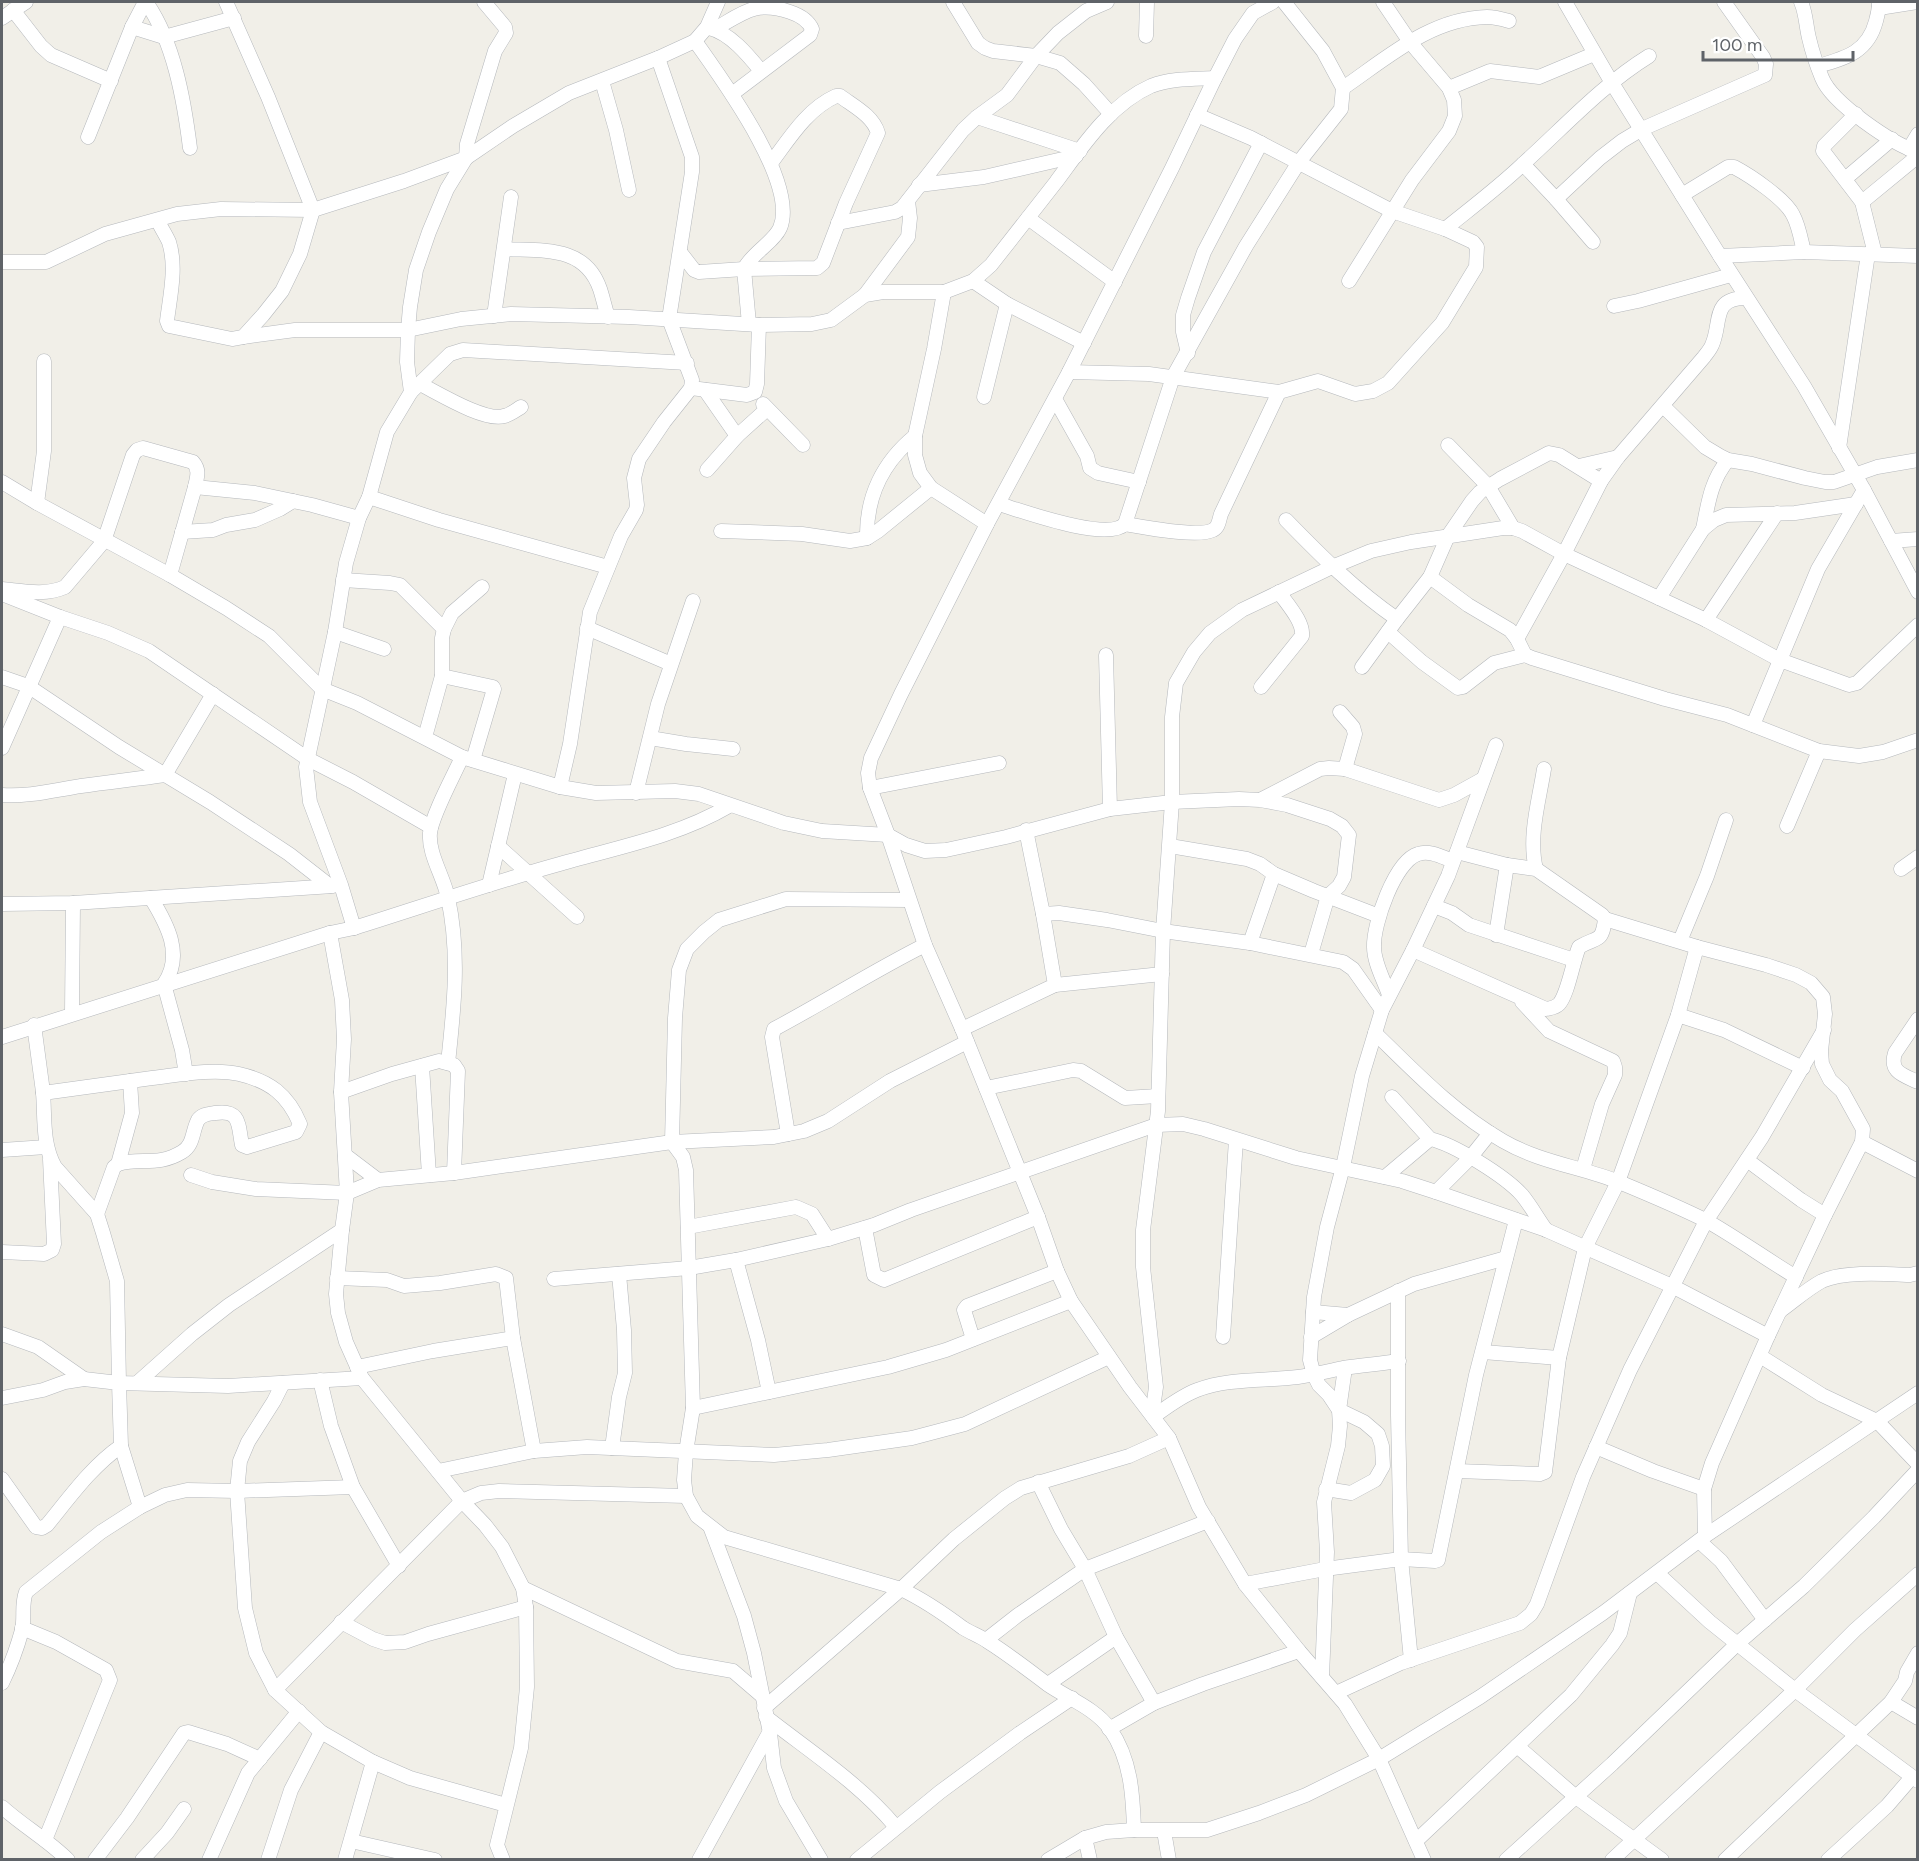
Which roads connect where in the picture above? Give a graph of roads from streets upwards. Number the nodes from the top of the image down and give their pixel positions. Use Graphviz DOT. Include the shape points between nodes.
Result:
graph roads {
  1 [pos="26,2"];
  2 [pos="146,2"];
  3 [pos="226,2"];
  4 [pos="484,2"];
  5 [pos="718,2"];
  6 [pos="953,2"];
  7 [pos="1107,2"];
  8 [pos="1147,2"];
  9 [pos="1273,2"];
  10 [pos="1284,2"];
  11 [pos="1383,2"];
  12 [pos="1565,2"];
  13 [pos="1724,2"];
  14 [pos="1801,2"];
  15 [pos="1917,2"];
  16 [pos="1879,5"];
  17 [pos="1253,7"];
  18 [pos="13,10"];
  19 [pos="2,18"];
  20 [pos="234,18"];
  21 [pos="1509,21"];
  22 [pos="132,27"];
  23 [pos="711,28"];
  24 [pos="1146,36"];
  25 [pos="164,37"];
  26 [pos="695,41"];
  27 [pos="1410,42"];
  28 [pos="1594,54"];
  29 [pos="1649,56"];
  30 [pos="1036,57"];
  31 [pos="658,58"];
  32 [pos="1818,66"];
  33 [pos="760,71"];
  34 [pos="1215,78"];
  35 [pos="111,81"];
  36 [pos="602,81"];
  37 [pos="1612,83"];
  38 [pos="1343,88"];
  39 [pos="1449,88"];
  40 [pos="732,94"];
  41 [pos="1111,114"];
  42 [pos="1856,114"];
  43 [pos="1197,115"];
  44 [pos="977,117"];
  45 [pos="1642,129"];
  46 [pos="1917,134"];
  47 [pos="88,137"];
  48 [pos="1892,139"];
  49 [pos="1261,143"];
  50 [pos="190,148"];
  51 [pos="1915,152"];
  52 [pos="1078,153"];
  53 [pos="466,158"];
  54 [pos="1299,162"];
  55 [pos="771,163"];
  56 [pos="1523,164"];
  57 [pos="1845,179"];
  58 [pos="919,185"];
  59 [pos="629,190"];
  60 [pos="1682,195"];
  61 [pos="512,197"];
  62 [pos="1556,199"];
  63 [pos="908,201"];
  64 [pos="1862,202"];
  65 [pos="313,210"];
  66 [pos="1392,211"];
  67 [pos="1028,218"];
  68 [pos="158,221"];
  69 [pos="838,223"];
  70 [pos="1445,229"];
  71 [pos="1593,242"];
  72 [pos="504,249"];
  73 [pos="680,252"];
  74 [pos="1804,252"];
  75 [pos="1872,254"];
  76 [pos="1720,256"];
  77 [pos="1917,256"];
  78 [pos="2,262"];
  79 [pos="744,269"];
  80 [pos="1731,274"];
  81 [pos="974,281"];
  82 [pos="1349,281"];
  83 [pos="1115,282"];
  84 [pos="944,292"];
  85 [pos="866,295"];
  86 [pos="1746,298"];
  87 [pos="1007,304"];
  88 [pos="1614,306"];
  89 [pos="494,316"];
  90 [pos="608,317"];
  91 [pos="669,320"];
  92 [pos="754,325"];
  93 [pos="408,330"];
  94 [pos="243,337"];
  95 [pos="1084,343"];
  96 [pos="1188,353"];
  97 [pos="44,361"];
  98 [pos="687,363"];
  99 [pos="1069,372"];
  100 [pos="1173,377"];
  101 [pos="416,388"];
  102 [pos="698,389"];
  103 [pos="754,392"];
  104 [pos="1278,392"];
  105 [pos="984,397"];
  106 [pos="1055,399"];
  107 [pos="1663,406"];
  108 [pos="521,407"];
  109 [pos="767,409"];
  110 [pos="737,436"];
  111 [pos="915,436"];
  112 [pos="803,445"];
  113 [pos="1448,445"];
  114 [pos="1839,448"];
  115 [pos="1618,457"];
  116 [pos="1917,457"];
  117 [pos="1728,460"];
  118 [pos="1579,466"];
  119 [pos="707,470"];
  120 [pos="1855,476"];
  121 [pos="1601,481"];
  122 [pos="2,482"];
  123 [pos="1139,482"];
  124 [pos="1488,486"];
  125 [pos="195,487"];
  126 [pos="931,488"];
  127 [pos="1864,490"];
  128 [pos="369,496"];
  129 [pos="293,501"];
  130 [pos="37,503"];
  131 [pos="999,504"];
  132 [pos="1856,504"];
  133 [pos="1777,513"];
  134 [pos="359,518"];
  135 [pos="1286,520"];
  136 [pos="987,524"];
  137 [pos="1125,524"];
  138 [pos="1513,528"];
  139 [pos="1703,529"];
  140 [pos="721,531"];
  141 [pos="183,532"];
  142 [pos="1448,536"];
  143 [pos="867,538"];
  144 [pos="1917,539"];
  145 [pos="104,541"];
  146 [pos="1891,542"];
  147 [pos="1564,554"];
  148 [pos="608,567"];
  149 [pos="1332,567"];
  150 [pos="170,575"];
  151 [pos="1430,577"];
  152 [pos="343,580"];
  153 [pos="482,586"];
  154 [pos="2,589"];
  155 [pos="1279,592"];
  156 [pos="1917,592"];
  157 [pos="2,594"];
  158 [pos="1659,598"];
  159 [pos="693,601"];
  160 [pos="60,617"];
  161 [pos="1396,618"];
  162 [pos="1706,620"];
  163 [pos="1917,626"];
  164 [pos="587,628"];
  165 [pos="444,629"];
  166 [pos="335,632"];
  167 [pos="1388,632"];
  168 [pos="1517,639"];
  169 [pos="384,649"];
  170 [pos="1525,654"];
  171 [pos="1106,655"];
  172 [pos="1780,660"];
  173 [pos="671,664"];
  174 [pos="1362,667"];
  175 [pos="2,676"];
  176 [pos="442,676"];
  177 [pos="28,686"];
  178 [pos="1261,687"];
  179 [pos="322,690"];
  180 [pos="213,694"];
  181 [pos="1340,712"];
  182 [pos="1753,725"];
  183 [pos="425,737"];
  184 [pos="650,738"];
  185 [pos="1917,740"];
  186 [pos="1496,745"];
  187 [pos="2,748"];
  188 [pos="733,749"];
  189 [pos="1819,751"];
  190 [pos="308,759"];
  191 [pos="468,759"];
  192 [pos="999,763"];
  193 [pos="1346,769"];
  194 [pos="1544,769"];
  195 [pos="515,774"];
  196 [pos="165,775"];
  197 [pos="1483,779"];
  198 [pos="560,787"];
  199 [pos="870,788"];
  200 [pos="636,793"];
  201 [pos="2,795"];
  202 [pos="1260,800"];
  203 [pos="1172,802"];
  204 [pos="729,806"];
  205 [pos="1110,808"];
  206 [pos="1726,820"];
  207 [pos="1787,826"];
  208 [pos="431,827"];
  209 [pos="1026,830"];
  210 [pos="888,835"];
  211 [pos="498,846"];
  212 [pos="1170,846"];
  213 [pos="1455,857"];
  214 [pos="1917,857"];
  215 [pos="1507,865"];
  216 [pos="1536,869"];
  217 [pos="1901,869"];
  218 [pos="527,873"];
  219 [pos="1274,874"];
  220 [pos="336,885"];
  221 [pos="489,885"];
  222 [pos="1328,896"];
  223 [pos="151,898"];
  224 [pos="448,898"];
  225 [pos="909,900"];
  226 [pos="73,903"];
  227 [pos="2,904"];
  228 [pos="1434,906"];
  229 [pos="1043,914"];
  230 [pos="1379,916"];
  231 [pos="577,917"];
  232 [pos="1605,919"];
  233 [pos="354,928"];
  234 [pos="1163,931"];
  235 [pos="330,933"];
  236 [pos="1496,935"];
  237 [pos="1680,941"];
  238 [pos="1250,943"];
  239 [pos="925,945"];
  240 [pos="1697,947"];
  241 [pos="1413,950"];
  242 [pos="1311,954"];
  243 [pos="1574,960"];
  244 [pos="1162,974"];
  245 [pos="164,984"];
  246 [pos="1054,985"];
  247 [pos="1389,995"];
  248 [pos="1519,998"];
  249 [pos="1382,1010"];
  250 [pos="72,1013"];
  251 [pos="1678,1015"];
  252 [pos="1917,1019"];
  253 [pos="34,1025"];
  254 [pos="1824,1030"];
  255 [pos="1375,1033"];
  256 [pos="965,1035"];
  257 [pos="2,1037"];
  258 [pos="448,1062"];
  259 [pos="422,1066"];
  260 [pos="1803,1068"];
  261 [pos="186,1074"];
  262 [pos="130,1081"];
  263 [pos="1917,1082"];
  264 [pos="986,1088"];
  265 [pos="341,1092"];
  266 [pos="43,1093"];
  267 [pos="1158,1096"];
  268 [pos="1392,1097"];
  269 [pos="1156,1125"];
  270 [pos="1490,1133"];
  271 [pos="788,1134"];
  272 [pos="1430,1139"];
  273 [pos="1236,1140"];
  274 [pos="672,1142"];
  275 [pos="1862,1142"];
  276 [pos="2,1150"];
  277 [pos="48,1153"];
  278 [pos="345,1155"];
  279 [pos="1470,1158"];
  280 [pos="1747,1160"];
  281 [pos="118,1164"];
  282 [pos="1343,1167"];
  283 [pos="1583,1169"];
  284 [pos="1917,1171"];
  285 [pos="1019,1172"];
  286 [pos="454,1173"];
  287 [pos="191,1175"];
  288 [pos="429,1175"];
  289 [pos="1385,1177"];
  290 [pos="378,1180"];
  291 [pos="1618,1182"];
  292 [pos="1436,1192"];
  293 [pos="347,1193"];
  294 [pos="97,1214"];
  295 [pos="1825,1215"];
  296 [pos="1038,1217"];
  297 [pos="1516,1220"];
  298 [pos="1706,1221"];
  299 [pos="688,1227"];
  300 [pos="866,1228"];
  301 [pos="342,1230"];
  302 [pos="1546,1230"];
  303 [pos="828,1239"];
  304 [pos="1585,1248"];
  305 [pos="2,1252"];
  306 [pos="1506,1258"];
  307 [pos="736,1260"];
  308 [pos="689,1268"];
  309 [pos="1057,1271"];
  310 [pos="619,1274"];
  311 [pos="1917,1274"];
  312 [pos="1796,1277"];
  313 [pos="337,1278"];
  314 [pos="554,1279"];
  315 [pos="1672,1286"];
  316 [pos="1398,1291"];
  317 [pos="1071,1301"];
  318 [pos="1313,1312"];
  319 [pos="1779,1312"];
  320 [pos="1348,1315"];
  321 [pos="2,1334"];
  322 [pos="1768,1336"];
  323 [pos="1223,1337"];
  324 [pos="1311,1337"];
  325 [pos="513,1338"];
  326 [pos="973,1339"];
  327 [pos="1483,1352"];
  328 [pos="1760,1356"];
  329 [pos="1109,1357"];
  330 [pos="1559,1358"];
  331 [pos="1399,1361"];
  332 [pos="1345,1368"];
  333 [pos="359,1373"];
  334 [pos="1314,1375"];
  335 [pos="84,1378"];
  336 [pos="320,1380"];
  337 [pos="119,1383"];
  338 [pos="137,1383"];
  339 [pos="283,1383"];
  340 [pos="1156,1387"];
  341 [pos="769,1392"];
  342 [pos="1917,1393"];
  343 [pos="2,1398"];
  344 [pos="1177,1401"];
  345 [pos="693,1408"];
  346 [pos="1339,1410"];
  347 [pos="1153,1416"];
  348 [pos="1877,1421"];
  349 [pos="1169,1438"];
  350 [pos="121,1446"];
  351 [pos="1596,1447"];
  352 [pos="612,1448"];
  353 [pos="534,1451"];
  354 [pos="686,1452"];
  355 [pos="438,1471"];
  356 [pos="1457,1471"];
  357 [pos="1916,1474"];
  358 [pos="2,1479"];
  359 [pos="1038,1482"];
  360 [pos="353,1487"];
  361 [pos="1326,1490"];
  362 [pos="1704,1490"];
  363 [pos="237,1491"];
  364 [pos="686,1496"];
  365 [pos="462,1501"];
  366 [pos="140,1506"];
  367 [pos="1208,1521"];
  368 [pos="711,1528"];
  369 [pos="1702,1538"];
  370 [pos="1401,1559"];
  371 [pos="399,1566"];
  372 [pos="1084,1569"];
  373 [pos="1325,1569"];
  374 [pos="1657,1573"];
  375 [pos="1917,1574"];
  376 [pos="1245,1584"];
  377 [pos="523,1588"];
  378 [pos="901,1589"];
  379 [pos="1630,1593"];
  380 [pos="526,1607"];
  381 [pos="1765,1620"];
  382 [pos="341,1622"];
  383 [pos="22,1628"];
  384 [pos="1116,1637"];
  385 [pos="986,1640"];
  386 [pos="1737,1644"];
  387 [pos="1299,1651"];
  388 [pos="1917,1653"];
  389 [pos="1411,1660"];
  390 [pos="1322,1677"];
  391 [pos="2,1683"];
  392 [pos="1048,1684"];
  393 [pos="275,1690"];
  394 [pos="1795,1690"];
  395 [pos="1336,1693"];
  396 [pos="1072,1698"];
  397 [pos="1891,1702"];
  398 [pos="1154,1704"];
  399 [pos="764,1707"];
  400 [pos="299,1711"];
  401 [pos="1917,1718"];
  402 [pos="1109,1728"];
  403 [pos="321,1732"];
  404 [pos="770,1733"];
  405 [pos="1856,1735"];
  406 [pos="1517,1746"];
  407 [pos="260,1759"];
  408 [pos="1378,1759"];
  409 [pos="373,1762"];
  410 [pos="1915,1779"];
  411 [pos="1575,1797"];
  412 [pos="506,1805"];
  413 [pos="2,1808"];
  414 [pos="184,1809"];
  415 [pos="896,1827"];
  416 [pos="1134,1830"];
  417 [pos="1164,1831"];
  418 [pos="1084,1838"];
  419 [pos="1633,1839"];
  420 [pos="45,1840"];
  421 [pos="351,1841"];
  422 [pos="1416,1841"];
  423 [pos="497,1845"];
  424 [pos="68,1860"];
  425 [pos="95,1860"];
  426 [pos="142,1860"];
  427 [pos="209,1860"];
  428 [pos="268,1860"];
  429 [pos="345,1860"];
  430 [pos="435,1860"];
  431 [pos="494,1860"];
  432 [pos="503,1860"];
  433 [pos="699,1860"];
  434 [pos="821,1860"];
  435 [pos="857,1860"];
  436 [pos="1048,1860"];
  437 [pos="1090,1860"];
  438 [pos="1169,1860"];
  439 [pos="1424,1860"];
  440 [pos="1506,1860"];
  441 [pos="1612,1860"];
  442 [pos="1662,1860"];
  443 [pos="1725,1860"];
  444 [pos="1828,1860"];
  1 -- 18 [label="street"];
  2 -- 22 [label="street"];
  2 -- 25 [label="street"];
  3 -- 20 [label="street"];
  4 -- 53 [label="street" via="506,33 495,51"];
  5 -- 23 [label="street"];
  6 -- 30 [label="street" via="985,48"];
  7 -- 30 [label="street" via="1086,11"];
  8 -- 24 [label="street"];
  9 -- 17 [label="street"];
  10 -- 38 [label="street" via="1323,51"];
  11 -- 27 [label="street"];
  12 -- 28 [label="street"];
  13 -- 45 [label="street" via="1763,57 1765,75"];
  14 -- 32 [label="street"];
  15 -- 16 [label="street"];
  16 -- 32 [label="street" via="1873,33 1858,51"];
  17 -- 34 [label="street"];
  18 -- 19 [label="street"];
  18 -- 35 [label="street" via="51,56"];
  20 -- 25 [label="street"];
  20 -- 65 [label="street"];
  21 -- 27 [label="street" via="1471,19 1431,30"];
  22 -- 25 [label="street"];
  22 -- 35 [label="street"];
  23 -- 26 [label="street"];
  23 -- 33 [label="street" via="747,54"];
  23 -- 33 [label="street" via="761,6 797,15 809,24 810,35"];
  25 -- 50 [label="street" via="178,78"];
  26 -- 31 [label="street"];
  26 -- 40 [label="street"];
  27 -- 38 [label="street"];
  27 -- 39 [label="street"];
  28 -- 37 [label="street"];
  28 -- 39 [label="street" via="1539,76 1490,71"];
  29 -- 37 [label="street"];
  30 -- 41 [label="street" via="1060,63"];
  30 -- 44 [label="street" via="1007,95"];
  31 -- 36 [label="street"];
  31 -- 73 [label="street" via="692,157"];
  32 -- 42 [label="street" via="1823,81"];
  33 -- 40 [label="street"];
  34 -- 41 [label="street" via="1153,85 1130,97"];
  34 -- 43 [label="street"];
  35 -- 47 [label="street"];
  36 -- 53 [label="street" via="569,93"];
  36 -- 59 [label="street"];
  37 -- 45 [label="street"];
  37 -- 56 [label="street"];
  38 -- 54 [label="street" via="1341,109"];
  39 -- 66 [label="street" via="1455,116 1449,131"];
  40 -- 55 [label="street"];
  41 -- 52 [label="street"];
  42 -- 48 [label="street"];
  42 -- 57 [label="street" via="1822,147"];
  43 -- 49 [label="street"];
  43 -- 83 [label="street"];
  44 -- 52 [label="street"];
  44 -- 58 [label="street"];
  45 -- 60 [label="street"];
  45 -- 62 [label="street" via="1600,158"];
  46 -- 51 [label="street"];
  48 -- 51 [label="street"];
  48 -- 57 [label="street"];
  49 -- 54 [label="street"];
  49 -- 96 [label="street" via="1204,252 1188,298 1183,332"];
  51 -- 64 [label="street"];
  52 -- 58 [label="street" via="984,177"];
  52 -- 67 [label="street"];
  53 -- 65 [label="street"];
  53 -- 93 [label="street" via="447,189 419,260"];
  54 -- 66 [label="street"];
  54 -- 96 [label="street" via="1246,246"];
  55 -- 69 [label="street" via="809,115 832,98 840,96 872,120 878,133"];
  55 -- 79 [label="street" via="782,201 780,228"];
  56 -- 62 [label="street"];
  56 -- 70 [label="street"];
  57 -- 64 [label="street"];
  58 -- 63 [label="street"];
  60 -- 74 [label="street" via="1728,166 1734,167 1787,206 1794,216"];
  60 -- 76 [label="street"];
  61 -- 72 [label="street"];
  62 -- 71 [label="street"];
  63 -- 69 [label="street" via="895,212"];
  63 -- 85 [label="street" via="908,237"];
  64 -- 75 [label="street"];
  65 -- 68 [label="street" via="221,209 177,214"];
  65 -- 94 [label="street" via="300,254 282,291"];
  66 -- 70 [label="street"];
  66 -- 82 [label="street"];
  67 -- 81 [label="street"];
  67 -- 83 [label="street"];
  68 -- 78 [label="street" via="105,234 46,262"];
  68 -- 94 [label="street" via="172,258 167,324 232,339"];
  69 -- 79 [label="street" via="823,263 817,268"];
  70 -- 104 [label="street" via="1478,247 1476,267 1442,323 1388,383 1355,394 1318,381"];
  72 -- 89 [label="street"];
  72 -- 90 [label="street" via="563,253 576,258 595,278"];
  73 -- 79 [label="street" via="699,272"];
  73 -- 91 [label="street"];
  74 -- 75 [label="street"];
  74 -- 76 [label="street"];
  75 -- 77 [label="street"];
  75 -- 114 [label="street"];
  76 -- 80 [label="street"];
  79 -- 92 [label="street"];
  80 -- 86 [label="street"];
  80 -- 88 [label="street"];
  81 -- 84 [label="street"];
  81 -- 87 [label="street"];
  83 -- 95 [label="street"];
  84 -- 85 [label="street"];
  84 -- 111 [label="street"];
  85 -- 92 [label="street" via="831,320"];
  86 -- 107 [label="street" via="1725,303 1719,312 1713,345"];
  86 -- 114 [label="street"];
  87 -- 95 [label="street"];
  87 -- 105 [label="street"];
  89 -- 90 [label="street"];
  89 -- 93 [label="street"];
  90 -- 91 [label="street"];
  91 -- 92 [label="street"];
  91 -- 98 [label="street"];
  92 -- 103 [label="street"];
  93 -- 94 [label="street" via="295,330"];
  93 -- 101 [label="street" via="407,362"];
  95 -- 99 [label="street"];
  96 -- 100 [label="street"];
  97 -- 130 [label="street" via="44,451"];
  98 -- 101 [label="street" via="463,350 450,354"];
  98 -- 102 [label="street"];
  99 -- 100 [label="street"];
  99 -- 106 [label="street"];
  100 -- 104 [label="street"];
  100 -- 123 [label="street"];
  101 -- 108 [label="street" via="490,417 503,417"];
  101 -- 128 [label="street" via="387,432"];
  102 -- 103 [label="street"];
  102 -- 110 [label="street"];
  102 -- 148 [label="street" via="664,422 639,459 634,478 636,510"];
  103 -- 109 [label="street"];
  104 -- 137 [label="street" via="1218,526 1202,533"];
  106 -- 123 [label="street" via="1090,468"];
  106 -- 131 [label="street"];
  107 -- 115 [label="street"];
  107 -- 117 [label="street" via="1705,447"];
  109 -- 110 [label="street"];
  109 -- 112 [label="street"];
  110 -- 119 [label="street"];
  111 -- 126 [label="street" via="920,473"];
  111 -- 143 [label="street" via="899,449 876,487 868,511"];
  113 -- 124 [label="street"];
  114 -- 120 [label="street"];
  115 -- 118 [label="street"];
  115 -- 121 [label="street"];
  116 -- 120 [label="street"];
  117 -- 120 [label="street" via="1825,482"];
  117 -- 139 [label="street" via="1715,478"];
  118 -- 121 [label="street"];
  118 -- 124 [label="street" via="1559,455 1543,454"];
  120 -- 127 [label="street"];
  121 -- 147 [label="street"];
  122 -- 130 [label="street"];
  123 -- 137 [label="street"];
  124 -- 138 [label="street"];
  124 -- 142 [label="street" via="1472,501"];
  125 -- 129 [label="street"];
  125 -- 141 [label="street"];
  125 -- 145 [label="street" via="198,472 193,462 143,448 137,450"];
  126 -- 136 [label="street"];
  126 -- 143 [label="street"];
  127 -- 132 [label="street"];
  127 -- 146 [label="street"];
  128 -- 134 [label="street"];
  128 -- 148 [label="street" via="439,520"];
  129 -- 134 [label="street"];
  129 -- 141 [label="street" via="255,520"];
  130 -- 145 [label="street"];
  131 -- 136 [label="street"];
  131 -- 137 [label="street" via="1053,522 1115,530"];
  132 -- 133 [label="street"];
  132 -- 172 [label="street" via="1818,569"];
  133 -- 139 [label="street" via="1726,515"];
  133 -- 162 [label="street"];
  134 -- 152 [label="street"];
  135 -- 149 [label="street"];
  136 -- 199 [label="street" via="871,758"];
  138 -- 142 [label="street"];
  138 -- 147 [label="street"];
  139 -- 158 [label="street"];
  140 -- 143 [label="street" via="802,534 850,542"];
  141 -- 150 [label="street"];
  142 -- 149 [label="street" via="1371,551"];
  142 -- 151 [label="street"];
  144 -- 146 [label="street"];
  145 -- 150 [label="street"];
  145 -- 154 [label="street" via="65,587 57,591"];
  146 -- 156 [label="street"];
  147 -- 158 [label="street"];
  147 -- 168 [label="street"];
  148 -- 164 [label="street"];
  149 -- 155 [label="street"];
  149 -- 161 [label="street"];
  150 -- 179 [label="street" via="269,636"];
  151 -- 161 [label="street"];
  151 -- 168 [label="street" via="1510,630"];
  152 -- 165 [label="street" via="400,585"];
  152 -- 166 [label="street"];
  153 -- 165 [label="street" via="452,613"];
  155 -- 178 [label="street" via="1303,631"];
  155 -- 203 [label="street" via="1242,610 1210,633 1176,683"];
  157 -- 160 [label="street"];
  158 -- 162 [label="street"];
  159 -- 173 [label="street"];
  160 -- 177 [label="street"];
  160 -- 180 [label="street" via="149,651"];
  161 -- 167 [label="street"];
  162 -- 172 [label="street"];
  163 -- 172 [label="street" via="1857,683 1849,685"];
  164 -- 173 [label="street"];
  164 -- 198 [label="street"];
  165 -- 176 [label="street"];
  166 -- 169 [label="street"];
  166 -- 179 [label="street"];
  167 -- 170 [label="street" via="1458,688 1494,663"];
  167 -- 174 [label="street"];
  168 -- 170 [label="street"];
  170 -- 182 [label="street"];
  171 -- 205 [label="street"];
  172 -- 182 [label="street"];
  173 -- 184 [label="street"];
  175 -- 177 [label="street"];
  176 -- 183 [label="street"];
  176 -- 191 [label="street" via="494,689"];
  177 -- 187 [label="street"];
  177 -- 196 [label="street"];
  179 -- 183 [label="street"];
  179 -- 190 [label="street"];
  180 -- 190 [label="street"];
  180 -- 196 [label="street"];
  181 -- 193 [label="street" via="1355,734"];
  182 -- 189 [label="street"];
  183 -- 191 [label="street"];
  184 -- 188 [label="street"];
  184 -- 200 [label="street"];
  185 -- 189 [label="street" via="1858,756"];
  186 -- 197 [label="street"];
  189 -- 207 [label="street"];
  190 -- 208 [label="street"];
  190 -- 220 [label="street" via="310,802"];
  191 -- 195 [label="street"];
  191 -- 208 [label="street"];
  192 -- 199 [label="street"];
  193 -- 197 [label="street" via="1438,800"];
  193 -- 202 [label="street" via="1320,769"];
  194 -- 216 [label="street" via="1534,832"];
  195 -- 198 [label="street"];
  195 -- 211 [label="street"];
  196 -- 201 [label="street"];
  196 -- 220 [label="street"];
  197 -- 213 [label="street"];
  198 -- 200 [label="street" via="596,793"];
  199 -- 210 [label="street"];
  200 -- 204 [label="street" via="687,792"];
  202 -- 203 [label="street"];
  202 -- 222 [label="street" via="1330,819 1347,829 1344,877"];
  203 -- 205 [label="street"];
  203 -- 212 [label="street"];
  204 -- 210 [label="street" via="784,824 822,831"];
  204 -- 218 [label="street" via="670,832"];
  205 -- 209 [label="street"];
  206 -- 237 [label="street"];
  208 -- 224 [label="street" via="430,841"];
  209 -- 210 [label="street" via="946,850 925,851"];
  209 -- 229 [label="street"];
  210 -- 225 [label="street"];
  211 -- 218 [label="street"];
  211 -- 221 [label="street"];
  212 -- 219 [label="street" via="1247,859"];
  212 -- 234 [label="street"];
  213 -- 215 [label="street"];
  213 -- 228 [label="street"];
  213 -- 230 [label="street" via="1431,853 1408,859 1400,868"];
  214 -- 217 [label="street"];
  215 -- 216 [label="street"];
  215 -- 236 [label="street"];
  216 -- 232 [label="street"];
  218 -- 221 [label="street"];
  218 -- 231 [label="street"];
  219 -- 222 [label="street"];
  219 -- 238 [label="street"];
  220 -- 223 [label="street"];
  220 -- 233 [label="street"];
  221 -- 224 [label="street"];
  222 -- 230 [label="street"];
  222 -- 242 [label="street"];
  223 -- 226 [label="street"];
  223 -- 245 [label="street" via="172,943 173,962"];
  224 -- 233 [label="street"];
  224 -- 258 [label="street" via="455,968"];
  225 -- 239 [label="street"];
  225 -- 274 [label="street" via="786,898 719,920 704,932 687,950 679,970"];
  226 -- 227 [label="street"];
  226 -- 250 [label="street"];
  228 -- 236 [label="street"];
  228 -- 241 [label="street"];
  229 -- 234 [label="street" via="1059,913"];
  229 -- 246 [label="street"];
  230 -- 247 [label="street" via="1373,949"];
  232 -- 237 [label="street"];
  232 -- 243 [label="street" via="1599,939 1579,947"];
  233 -- 235 [label="street"];
  234 -- 238 [label="street"];
  234 -- 244 [label="street"];
  235 -- 245 [label="street"];
  235 -- 265 [label="street" via="342,1000"];
  236 -- 243 [label="street"];
  237 -- 240 [label="street"];
  238 -- 242 [label="street"];
  239 -- 256 [label="street"];
  239 -- 271 [label="street" via="774,1029 772,1038"];
  240 -- 251 [label="street"];
  240 -- 254 [label="street" via="1766,965 1811,983 1823,997"];
  241 -- 247 [label="street"];
  241 -- 248 [label="street"];
  242 -- 249 [label="street" via="1343,962 1353,969"];
  243 -- 248 [label="street" via="1564,996 1554,1008 1545,1009"];
  244 -- 246 [label="street"];
  244 -- 267 [label="street"];
  245 -- 250 [label="street"];
  245 -- 261 [label="street"];
  246 -- 256 [label="street"];
  247 -- 249 [label="street"];
  248 -- 283 [label="street" via="1550,1031 1613,1061 1615,1075"];
  249 -- 255 [label="street"];
  250 -- 253 [label="street"];
  251 -- 260 [label="street" via="1724,1030"];
  251 -- 291 [label="street"];
  252 -- 263 [label="street" via="1895,1053 1893,1066"];
  253 -- 257 [label="street"];
  253 -- 266 [label="street"];
  254 -- 260 [label="street"];
  254 -- 275 [label="street" via="1822,1064 1860,1121"];
  255 -- 270 [label="street" via="1446,1101"];
  255 -- 282 [label="street"];
  256 -- 264 [label="street"];
  256 -- 271 [label="street" via="828,1121"];
  258 -- 259 [label="street"];
  258 -- 286 [label="street" via="458,1071"];
  259 -- 265 [label="street"];
  259 -- 288 [label="street"];
  260 -- 280 [label="street"];
  261 -- 262 [label="street"];
  261 -- 281 [label="street" via="226,1072 272,1086 286,1098 299,1128 247,1147 242,1145 233,1114 225,1111 204,1115 190,1145 181,1153 154,1162"];
  262 -- 266 [label="street"];
  262 -- 281 [label="street" via="132,1113"];
  264 -- 267 [label="street" via="1073,1070 1125,1098"];
  264 -- 285 [label="street"];
  265 -- 278 [label="street"];
  266 -- 277 [label="street"];
  267 -- 269 [label="street"];
  268 -- 272 [label="street"];
  269 -- 273 [label="street" via="1183,1124"];
  269 -- 285 [label="street"];
  269 -- 340 [label="street" via="1143,1230 1143,1267"];
  270 -- 279 [label="street"];
  270 -- 283 [label="street" via="1532,1155"];
  271 -- 274 [label="street"];
  272 -- 279 [label="street"];
  272 -- 289 [label="street"];
  273 -- 282 [label="street"];
  273 -- 323 [label="street"];
  274 -- 286 [label="street"];
  274 -- 299 [label="street" via="683,1157 686,1170"];
  275 -- 284 [label="street"];
  275 -- 295 [label="street"];
  276 -- 277 [label="street"];
  277 -- 294 [label="street" via="55,1167"];
  277 -- 305 [label="street" via="52,1250 44,1254"];
  278 -- 290 [label="street"];
  278 -- 293 [label="street"];
  279 -- 292 [label="street"];
  279 -- 302 [label="street" via="1522,1195"];
  280 -- 295 [label="street"];
  280 -- 298 [label="street"];
  281 -- 294 [label="street"];
  282 -- 289 [label="street"];
  282 -- 318 [label="street" via="1327,1227"];
  283 -- 291 [label="street"];
  285 -- 296 [label="street"];
  285 -- 300 [label="street"];
  286 -- 288 [label="street"];
  287 -- 293 [label="street" via="256,1189"];
  288 -- 290 [label="street"];
  289 -- 292 [label="street"];
  290 -- 293 [label="street"];
  291 -- 298 [label="street"];
  291 -- 304 [label="street"];
  292 -- 297 [label="street"];
  293 -- 301 [label="street"];
  294 -- 337 [label="street" via="117,1281"];
  295 -- 312 [label="street"];
  296 -- 300 [label="street" via="884,1280 874,1275"];
  296 -- 309 [label="street"];
  297 -- 302 [label="street"];
  297 -- 306 [label="street"];
  298 -- 312 [label="street"];
  298 -- 315 [label="street"];
  299 -- 303 [label="street" via="796,1207 812,1214"];
  299 -- 308 [label="street"];
  300 -- 303 [label="street"];
  301 -- 313 [label="street"];
  301 -- 338 [label="street" via="229,1305"];
  302 -- 304 [label="street"];
  303 -- 307 [label="street"];
  304 -- 315 [label="street"];
  304 -- 330 [label="street"];
  306 -- 316 [label="street"];
  306 -- 327 [label="street"];
  307 -- 308 [label="street"];
  307 -- 341 [label="street"];
  308 -- 310 [label="street"];
  308 -- 345 [label="street"];
  309 -- 317 [label="street"];
  309 -- 326 [label="street" via="967,1306 964,1314"];
  310 -- 314 [label="street"];
  310 -- 352 [label="street" via="625,1372"];
  311 -- 319 [label="street" via="1830,1278"];
  312 -- 319 [label="street"];
  313 -- 325 [label="street" via="387,1280 404,1286 502,1275 507,1282"];
  313 -- 333 [label="street" via="338,1313"];
  315 -- 322 [label="street"];
  315 -- 351 [label="street"];
  316 -- 320 [label="street"];
  316 -- 331 [label="street"];
  317 -- 326 [label="street"];
  317 -- 329 [label="street"];
  318 -- 320 [label="street"];
  318 -- 324 [label="street"];
  319 -- 322 [label="street"];
  320 -- 324 [label="street"];
  321 -- 335 [label="street" via="38,1347"];
  322 -- 328 [label="street"];
  324 -- 334 [label="street"];
  325 -- 333 [label="street" via="432,1351"];
  325 -- 353 [label="street"];
  326 -- 341 [label="street" via="888,1367"];
  327 -- 330 [label="street"];
  327 -- 356 [label="street"];
  328 -- 348 [label="street" via="1822,1395"];
  328 -- 362 [label="street" via="1712,1463"];
  329 -- 347 [label="street"];
  329 -- 354 [label="street" via="964,1424 912,1438 774,1455"];
  330 -- 356 [label="street" via="1545,1472"];
  331 -- 332 [label="street"];
  331 -- 370 [label="street"];
  332 -- 334 [label="street"];
  332 -- 346 [label="street"];
  333 -- 336 [label="street"];
  333 -- 355 [label="street"];
  334 -- 344 [label="street" via="1211,1386"];
  334 -- 346 [label="street"];
  335 -- 337 [label="street"];
  335 -- 343 [label="street"];
  336 -- 339 [label="street"];
  336 -- 360 [label="street"];
  337 -- 338 [label="street"];
  337 -- 350 [label="street"];
  338 -- 339 [label="street"];
  339 -- 363 [label="street" via="248,1442 240,1461"];
  340 -- 344 [label="street"];
  340 -- 347 [label="street"];
  341 -- 345 [label="street"];
  342 -- 348 [label="street"];
  344 -- 347 [label="street"];
  345 -- 354 [label="street"];
  346 -- 361 [label="street" via="1338,1446"];
  346 -- 361 [label="street" via="1378,1434 1383,1466 1376,1480 1351,1493"];
  347 -- 349 [label="street"];
  348 -- 357 [label="street"];
  348 -- 369 [label="street"];
  349 -- 359 [label="street" via="1129,1456"];
  349 -- 367 [label="street"];
  350 -- 358 [label="street" via="85,1478 42,1528 36,1527"];
  350 -- 366 [label="street"];
  351 -- 362 [label="street"];
  351 -- 389 [label="street" via="1531,1614 1520,1623"];
  352 -- 353 [label="street"];
  352 -- 354 [label="street"];
  353 -- 355 [label="street"];
  354 -- 364 [label="street"];
  355 -- 365 [label="street"];
  356 -- 370 [label="street" via="1440,1557 1435,1561"];
  357 -- 381 [label="street"];
  359 -- 372 [label="street"];
  359 -- 378 [label="street" via="1005,1498"];
  360 -- 363 [label="street"];
  360 -- 371 [label="street"];
  361 -- 373 [label="street"];
  362 -- 369 [label="street"];
  363 -- 366 [label="street" via="187,1490"];
  363 -- 393 [label="street" via="245,1608 256,1653"];
  364 -- 365 [label="street" via="499,1491"];
  364 -- 368 [label="street" via="697,1516"];
  365 -- 371 [label="street"];
  365 -- 377 [label="street" via="502,1547"];
  366 -- 383 [label="street" via="30,1588 22,1600"];
  367 -- 372 [label="street"];
  367 -- 376 [label="street"];
  368 -- 378 [label="street" via="724,1537"];
  368 -- 399 [label="street" via="744,1616"];
  369 -- 374 [label="street"];
  369 -- 381 [label="street"];
  370 -- 373 [label="street"];
  370 -- 389 [label="street"];
  371 -- 382 [label="street"];
  372 -- 384 [label="street"];
  372 -- 385 [label="street"];
  373 -- 376 [label="street"];
  373 -- 390 [label="street"];
  374 -- 379 [label="street"];
  374 -- 386 [label="street"];
  375 -- 394 [label="street"];
  376 -- 387 [label="street"];
  377 -- 380 [label="street"];
  377 -- 399 [label="street" via="677,1661 734,1671"];
  378 -- 385 [label="street"];
  378 -- 399 [label="street"];
  379 -- 406 [label="street" via="1620,1633 1612,1645 1571,1695"];
  379 -- 408 [label="street" via="1480,1697"];
  380 -- 382 [label="street" via="405,1642 385,1643"];
  380 -- 412 [label="street" via="527,1687 521,1748"];
  381 -- 386 [label="street"];
  382 -- 393 [label="street"];
  383 -- 391 [label="street"];
  383 -- 420 [label="street" via="106,1670 110,1680"];
  384 -- 392 [label="street"];
  384 -- 398 [label="street"];
  385 -- 392 [label="street"];
  386 -- 394 [label="street"];
  386 -- 411 [label="street"];
  387 -- 390 [label="street"];
  387 -- 398 [label="street"];
  388 -- 397 [label="street"];
  389 -- 395 [label="street"];
  390 -- 395 [label="street"];
  392 -- 396 [label="street"];
  393 -- 400 [label="street"];
  394 -- 405 [label="street"];
  394 -- 419 [label="street"];
  395 -- 408 [label="street"];
  396 -- 402 [label="street"];
  396 -- 415 [label="street"];
  397 -- 401 [label="street"];
  397 -- 405 [label="street"];
  398 -- 402 [label="street"];
  399 -- 404 [label="street"];
  399 -- 415 [label="street" via="850,1780"];
  400 -- 403 [label="street"];
  400 -- 407 [label="street"];
  402 -- 416 [label="street" via="1131,1781"];
  403 -- 409 [label="street"];
  403 -- 428 [label="street" via="291,1790"];
  404 -- 433 [label="street"];
  404 -- 434 [label="street" via="774,1768 786,1802"];
  405 -- 410 [label="street"];
  405 -- 443 [label="street"];
  406 -- 411 [label="street"];
  406 -- 422 [label="street"];
  407 -- 425 [label="street" via="228,1744 184,1733"];
  407 -- 427 [label="street" via="248,1773"];
  408 -- 417 [label="street" via="1306,1795 1259,1813 1207,1830"];
  408 -- 422 [label="street"];
  409 -- 412 [label="street" via="410,1778"];
  409 -- 421 [label="street"];
  410 -- 444 [label="street"];
  411 -- 419 [label="street"];
  411 -- 440 [label="street"];
  412 -- 423 [label="street"];
  413 -- 420 [label="street"];
  414 -- 426 [label="street"];
  415 -- 435 [label="street"];
  416 -- 417 [label="street"];
  416 -- 418 [label="street"];
  417 -- 438 [label="street"];
  418 -- 436 [label="street"];
  418 -- 437 [label="street"];
  419 -- 441 [label="street"];
  419 -- 442 [label="street"];
  420 -- 424 [label="street"];
  421 -- 429 [label="street"];
  421 -- 430 [label="street"];
  422 -- 439 [label="street"];
  423 -- 431 [label="street"];
  423 -- 432 [label="street"];
}
